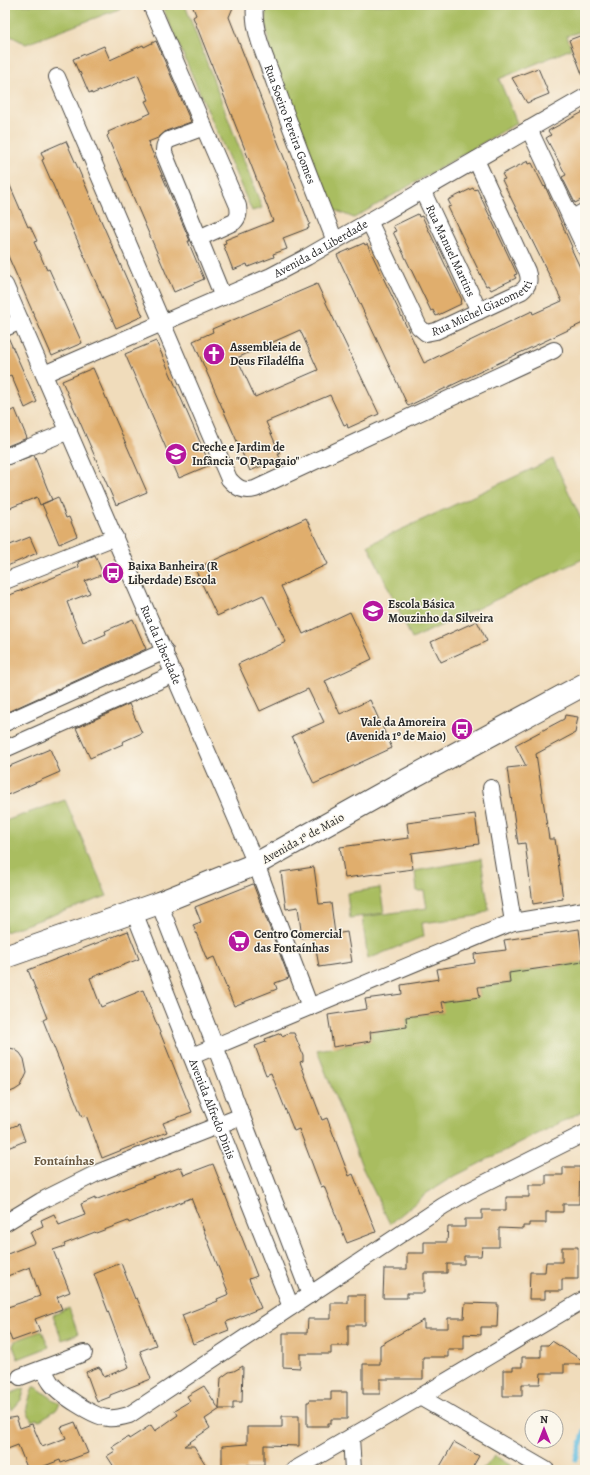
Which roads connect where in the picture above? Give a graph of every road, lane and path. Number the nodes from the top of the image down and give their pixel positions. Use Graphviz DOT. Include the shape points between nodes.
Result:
graph roads {
  1 [pos="151,5"];
  2 [pos="255,5"];
  3 [pos="57,77"];
  4 [pos="585,97"];
  5 [pos="204,127"];
  6 [pos="529,129"];
  7 [pos="476,160"];
  8 [pos="422,190"];
  9 [pos="578,215"];
  10 [pos="369,221"];
  11 [pos="199,238"];
  12 [pos="335,241"];
  13 [pos="585,248"];
  14 [pos="5,285"];
  15 [pos="223,297"];
  16 [pos="479,311"];
  17 [pos="21,321"];
  18 [pos="163,323"];
  19 [pos="5,328"];
  20 [pos="554,350"];
  21 [pos="44,374"];
  22 [pos="69,431"];
  23 [pos="5,457"];
  24 [pos="114,537"];
  25 [pos="5,581"];
  26 [pos="165,651"];
  27 [pos="174,674"];
  28 [pos="585,684"];
  29 [pos="5,723"];
  30 [pos="5,749"];
  31 [pos="491,788"];
  32 [pos="256,864"];
  33 [pos="159,903"];
  34 [pos="585,910"];
  35 [pos="134,912"];
  36 [pos="513,922"];
  37 [pos="5,957"];
  38 [pos="310,1007"];
  39 [pos="216,1046"];
  40 [pos="192,1056"];
  41 [pos="242,1116"];
  42 [pos="219,1124"];
  43 [pos="585,1133"];
  44 [pos="5,1223"];
  45 [pos="310,1295"];
  46 [pos="585,1299"];
  47 [pos="291,1307"];
  48 [pos="84,1353"];
  49 [pos="43,1370"];
  50 [pos="20,1377"];
  51 [pos="420,1397"];
  52 [pos="351,1437"];
  53 [pos="294,1470"];
  54 [pos="354,1470"];
  55 [pos="546,1470"];
  1 -- 5 [label="street"];
  2 -- 12 [label="street, Rua Soeiro Pereira Gomes" via="258,35"];
  3 -- 18 [label="street"];
  4 -- 6 [label="street, Avenida da Liberdade"];
  5 -- 11 [label="street" via="239,213 234,222"];
  5 -- 11 [label="street" via="169,140 165,143 164,153"];
  6 -- 7 [label="street, Avenida da Liberdade"];
  6 -- 9 [label="street"];
  7 -- 8 [label="street, Avenida da Liberdade"];
  7 -- 16 [label="street, Rua Michel Giacometti" via="529,278 527,286 522,290"];
  8 -- 10 [label="street, Avenida da Liberdade"];
  8 -- 16 [label="street, Rua Manuel Martins"];
  9 -- 13 [label="street"];
  10 -- 12 [label="street, Avenida da Liberdade"];
  10 -- 16 [label="street, Rua Michel Giacometti" via="422,330 426,333 436,331"];
  11 -- 15 [label="street"];
  12 -- 15 [label="street, Avenida da Liberdade" via="271,276"];
  14 -- 17 [label="street, Rua da Liberdade"];
  15 -- 18 [label="street, Avenida da Liberdade"];
  17 -- 19 [label="street"];
  17 -- 21 [label="street, Rua da Liberdade"];
  18 -- 20 [label="street" via="229,479 234,486 244,490 254,489"];
  18 -- 21 [label="street, Avenida da Liberdade"];
  21 -- 22 [label="street, Rua da Liberdade"];
  22 -- 23 [label="street"];
  22 -- 24 [label="street, Rua da Liberdade"];
  24 -- 25 [label="street"];
  24 -- 26 [label="street, Rua da Liberdade"];
  26 -- 27 [label="street, Rua da Liberdade"];
  26 -- 29 [label="street"];
  27 -- 30 [label="street"];
  27 -- 32 [label="street, Rua da Liberdade"];
  28 -- 32 [label="main road, Avenida 1º de Maio"];
  31 -- 36 [label="street"];
  32 -- 33 [label="main road, Avenida 1º de Maio"];
  32 -- 38 [label="street, Rua da Liberdade"];
  33 -- 35 [label="main road, Avenida 1º de Maio"];
  33 -- 39 [label="street, Avenida Alfredo Dinis"];
  34 -- 36 [label="street"];
  35 -- 37 [label="main road, Avenida 1º de Maio"];
  35 -- 40 [label="street, Avenida Alfredo Dinis"];
  36 -- 38 [label="street"];
  38 -- 39 [label="street"];
  39 -- 40 [label="street"];
  39 -- 41 [label="street, Avenida Alfredo Dinis"];
  40 -- 42 [label="street, Avenida Alfredo Dinis"];
  41 -- 42 [label="street"];
  41 -- 45 [label="street, Avenida Alfredo Dinis"];
  42 -- 44 [label="street" via="97,1173 41,1201"];
  42 -- 47 [label="street, Avenida Alfredo Dinis"];
  43 -- 45 [label="street" via="443,1206"];
  45 -- 47 [label="street"];
  46 -- 51 [label="street"];
  47 -- 49 [label="street" via="143,1406 119,1418 104,1418 91,1413 58,1391"];
  48 -- 49 [label="street"];
  49 -- 50 [label="street"];
  51 -- 52 [label="street"];
  51 -- 55 [label="street"];
  52 -- 53 [label="street"];
  52 -- 54 [label="street"];
}
